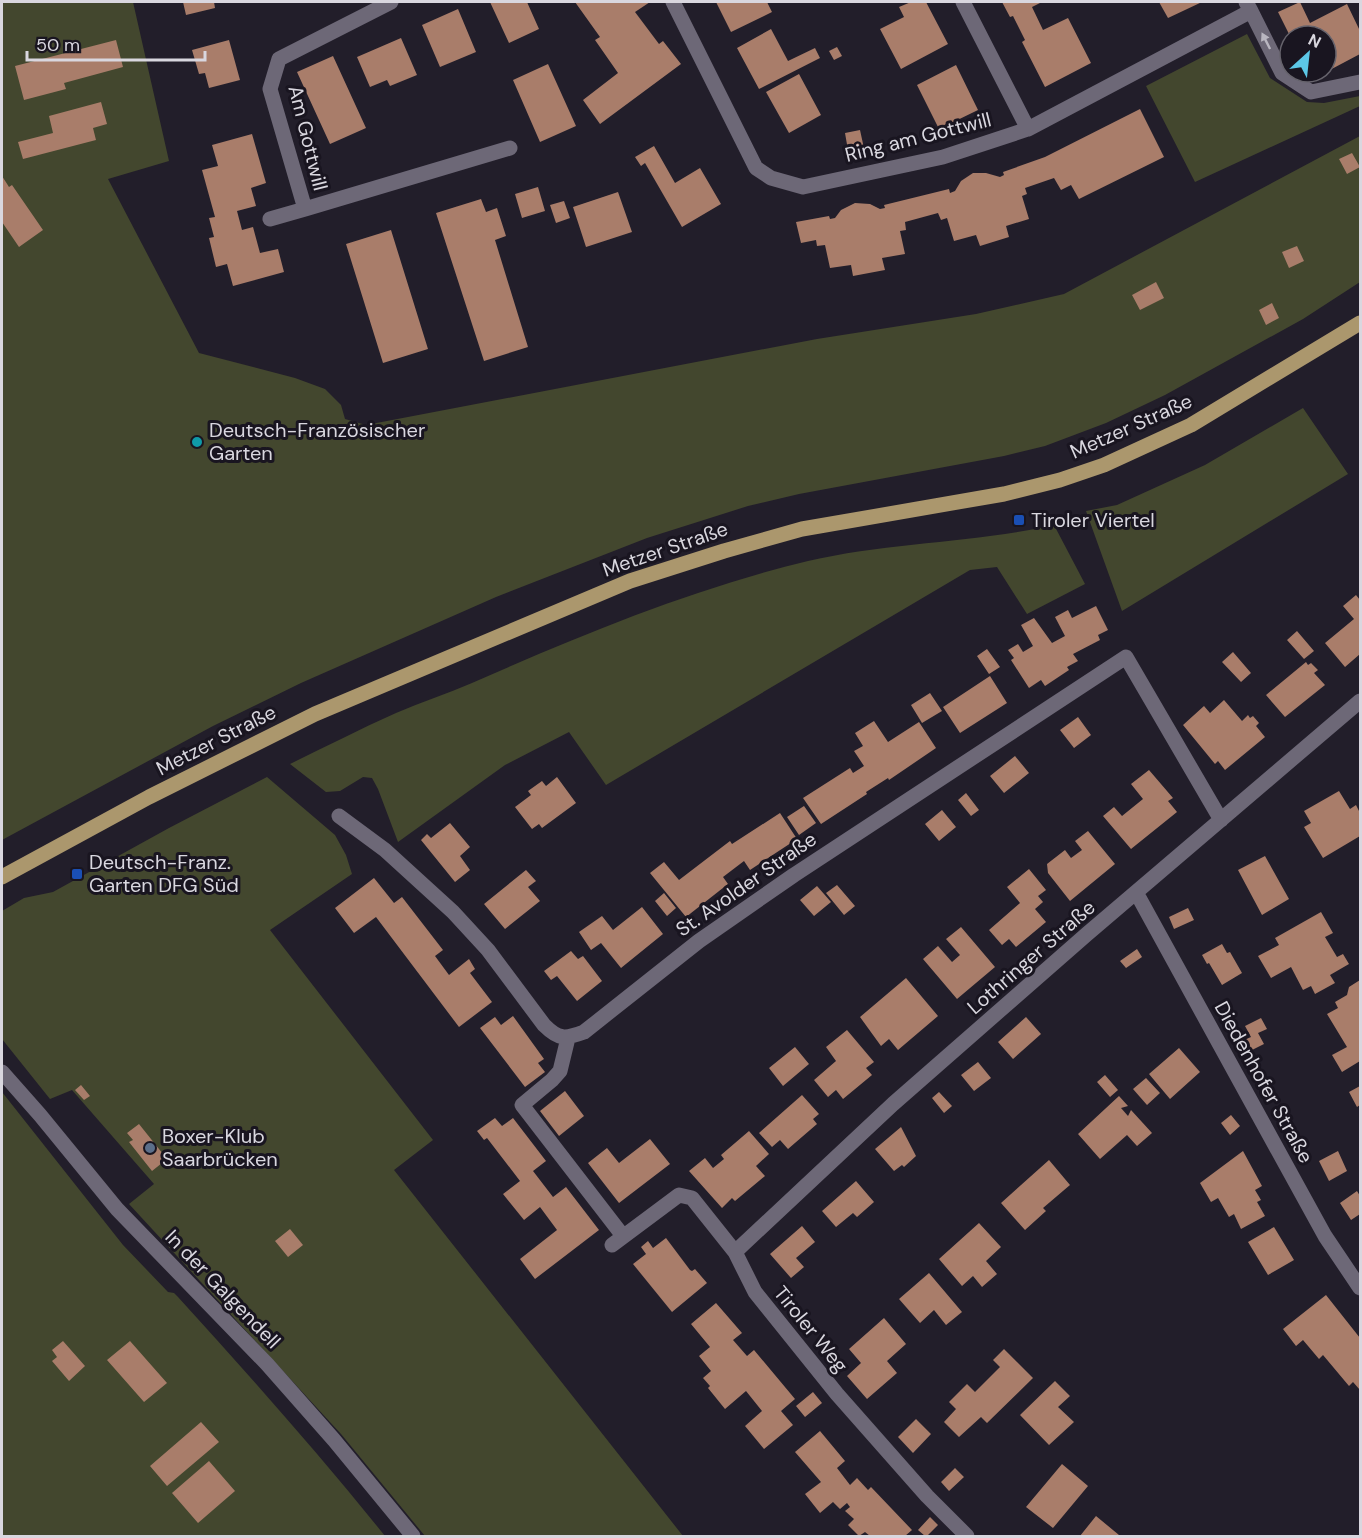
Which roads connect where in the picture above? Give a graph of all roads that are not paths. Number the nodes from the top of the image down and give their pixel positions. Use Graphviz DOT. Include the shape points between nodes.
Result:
graph roads {
  1 [pos="391,2"];
  2 [pos="673,2"];
  3 [pos="963,2"];
  4 [pos="1248,6"];
  5 [pos="1360,82"];
  6 [pos="1028,129"];
  7 [pos="510,148"];
  8 [pos="305,209"];
  9 [pos="270,219"];
  10 [pos="1360,323"];
  11 [pos="1360,701"];
  12 [pos="339,816"];
  13 [pos="1221,820"];
  14 [pos="2,877"];
  15 [pos="1137,894"];
  16 [pos="568,1038"];
  17 [pos="2,1072"];
  18 [pos="735,1252"];
  19 [pos="1360,1288"];
  20 [pos="413,1536"];
  21 [pos="967,1536"];
  1 -- 8 [label="street, Am Gottwill" via="279,59 270,89"];
  2 -- 6 [label="street, Ring am Gottwill" via="756,168 771,178 802,187 943,157"];
  3 -- 6 [label="street"];
  5 -- 4 [label="street, Ring am Gottwill, one-way" via="1311,92 1282,73"];
  4 -- 6 [label="street, Ring am Gottwill"];
  7 -- 8 [label="street, Am Gottwill"];
  8 -- 9 [label="street, Am Gottwill"];
  10 -- 14 [label="main road, Metzer Straße" via="1191,425 1104,465 1004,494 802,530 621,585 315,714 149,797"];
  11 -- 13 [label="street, Lothringer Straße"];
  12 -- 16 [label="street" via="453,912 488,950 544,1025 553,1034"];
  13 -- 15 [label="street, Lothringer Straße"];
  13 -- 16 [label="street, St. Avolder Straße" via="1126,657 794,875 699,941 584,1032"];
  15 -- 18 [label="street, Lothringer Straße" via="893,1104"];
  15 -- 19 [label="street, Diedenhofer Straße" via="1325,1236"];
  16 -- 18 [label="street, Tiroler Weg" via="560,1071 522,1105 617,1240 679,1195 692,1198"];
  17 -- 20 [label="street, In der Galgendell" via="117,1209 267,1364"];
  18 -- 21 [label="street, Tiroler Weg" via="755,1292 837,1394"];
}
